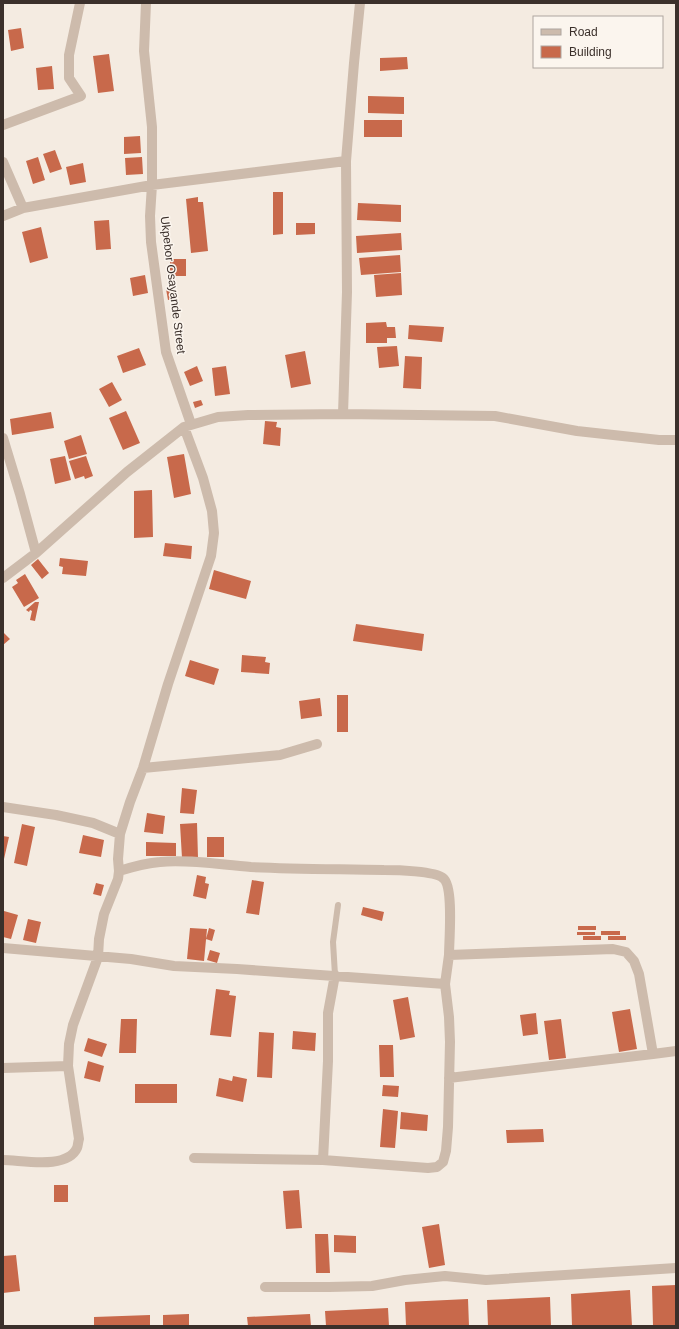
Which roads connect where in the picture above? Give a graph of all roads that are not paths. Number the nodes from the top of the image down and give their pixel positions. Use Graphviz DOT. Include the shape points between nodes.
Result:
graph roads {
  1 [pos="80,3"];
  2 [pos="146,3"];
  3 [pos="360,3"];
  4 [pos="3,125"];
  5 [pos="346,161"];
  6 [pos="3,162"];
  7 [pos="152,185"];
  8 [pos="23,208"];
  9 [pos="3,216"];
  10 [pos="343,414"];
  11 [pos="187,426"];
  12 [pos="3,438"];
  13 [pos="676,440"];
  14 [pos="36,553"];
  15 [pos="3,578"];
  16 [pos="317,744"];
  17 [pos="143,768"];
  18 [pos="3,807"];
  19 [pos="120,834"];
  20 [pos="119,871"];
  21 [pos="338,905"];
  22 [pos="3,948"];
  23 [pos="449,955"];
  24 [pos="98,957"];
  25 [pos="335,975"];
  26 [pos="445,984"];
  27 [pos="676,1051"];
  28 [pos="653,1054"];
  29 [pos="68,1066"];
  30 [pos="3,1068"];
  31 [pos="449,1078"];
  32 [pos="194,1158"];
  33 [pos="3,1160"];
  34 [pos="323,1160"];
  35 [pos="676,1268"];
  36 [pos="264,1287"];
  1 -- 4 [label="street" via="69,55 69,78 81,96"];
  2 -- 7 [label="street, Ukpebor Osayande Street" via="144,51 152,127"];
  3 -- 5 [label="street"];
  5 -- 7 [label="street"];
  5 -- 10 [label="street" via="347,292"];
  6 -- 8 [label="street"];
  7 -- 8 [label="street"];
  7 -- 11 [label="street, Ukpebor Osayande Street" via="151,242 166,352"];
  8 -- 9 [label="street"];
  10 -- 11 [label="street" via="218,417"];
  10 -- 13 [label="street" via="495,416 577,431"];
  11 -- 14 [label="street" via="127,472"];
  11 -- 17 [label="street, Ukpebor Osayande Street" via="212,511 214,534 211,556"];
  12 -- 14 [label="street"];
  14 -- 15 [label="street"];
  16 -- 17 [label="street" via="280,755"];
  17 -- 19 [label="street, Ukpebor Osayande Street"];
  18 -- 19 [label="street" via="71,818"];
  19 -- 20 [label="street, Ukpebor Osayande Street"];
  20 -- 23 [label="street" via="155,862 178,862 438,874 445,879 450,896"];
  20 -- 24 [label="street, Ukpebor Osayande Street" via="104,914"];
  21 -- 25 [label="lane" via="333,942"];
  22 -- 24 [label="street"];
  23 -- 26 [label="street"];
  23 -- 28 [label="street" via="613,949 626,952 634,961 639,974"];
  24 -- 25 [label="street" via="174,966"];
  24 -- 29 [label="street, Ukpebor Osayande Street" via="72,1025"];
  25 -- 26 [label="street"];
  25 -- 34 [label="street" via="328,1013"];
  26 -- 31 [label="street" via="450,1036"];
  27 -- 28 [label="street"];
  28 -- 31 [label="street"];
  29 -- 30 [label="street"];
  29 -- 33 [label="street, Ukpebor Osayande Street" via="79,1139 77,1149 59,1161"];
  31 -- 34 [label="street" via="446,1151 443,1162 437,1167"];
  32 -- 34 [label="street"];
  35 -- 36 [label="street" via="486,1280 445,1276 372,1286"];
}
